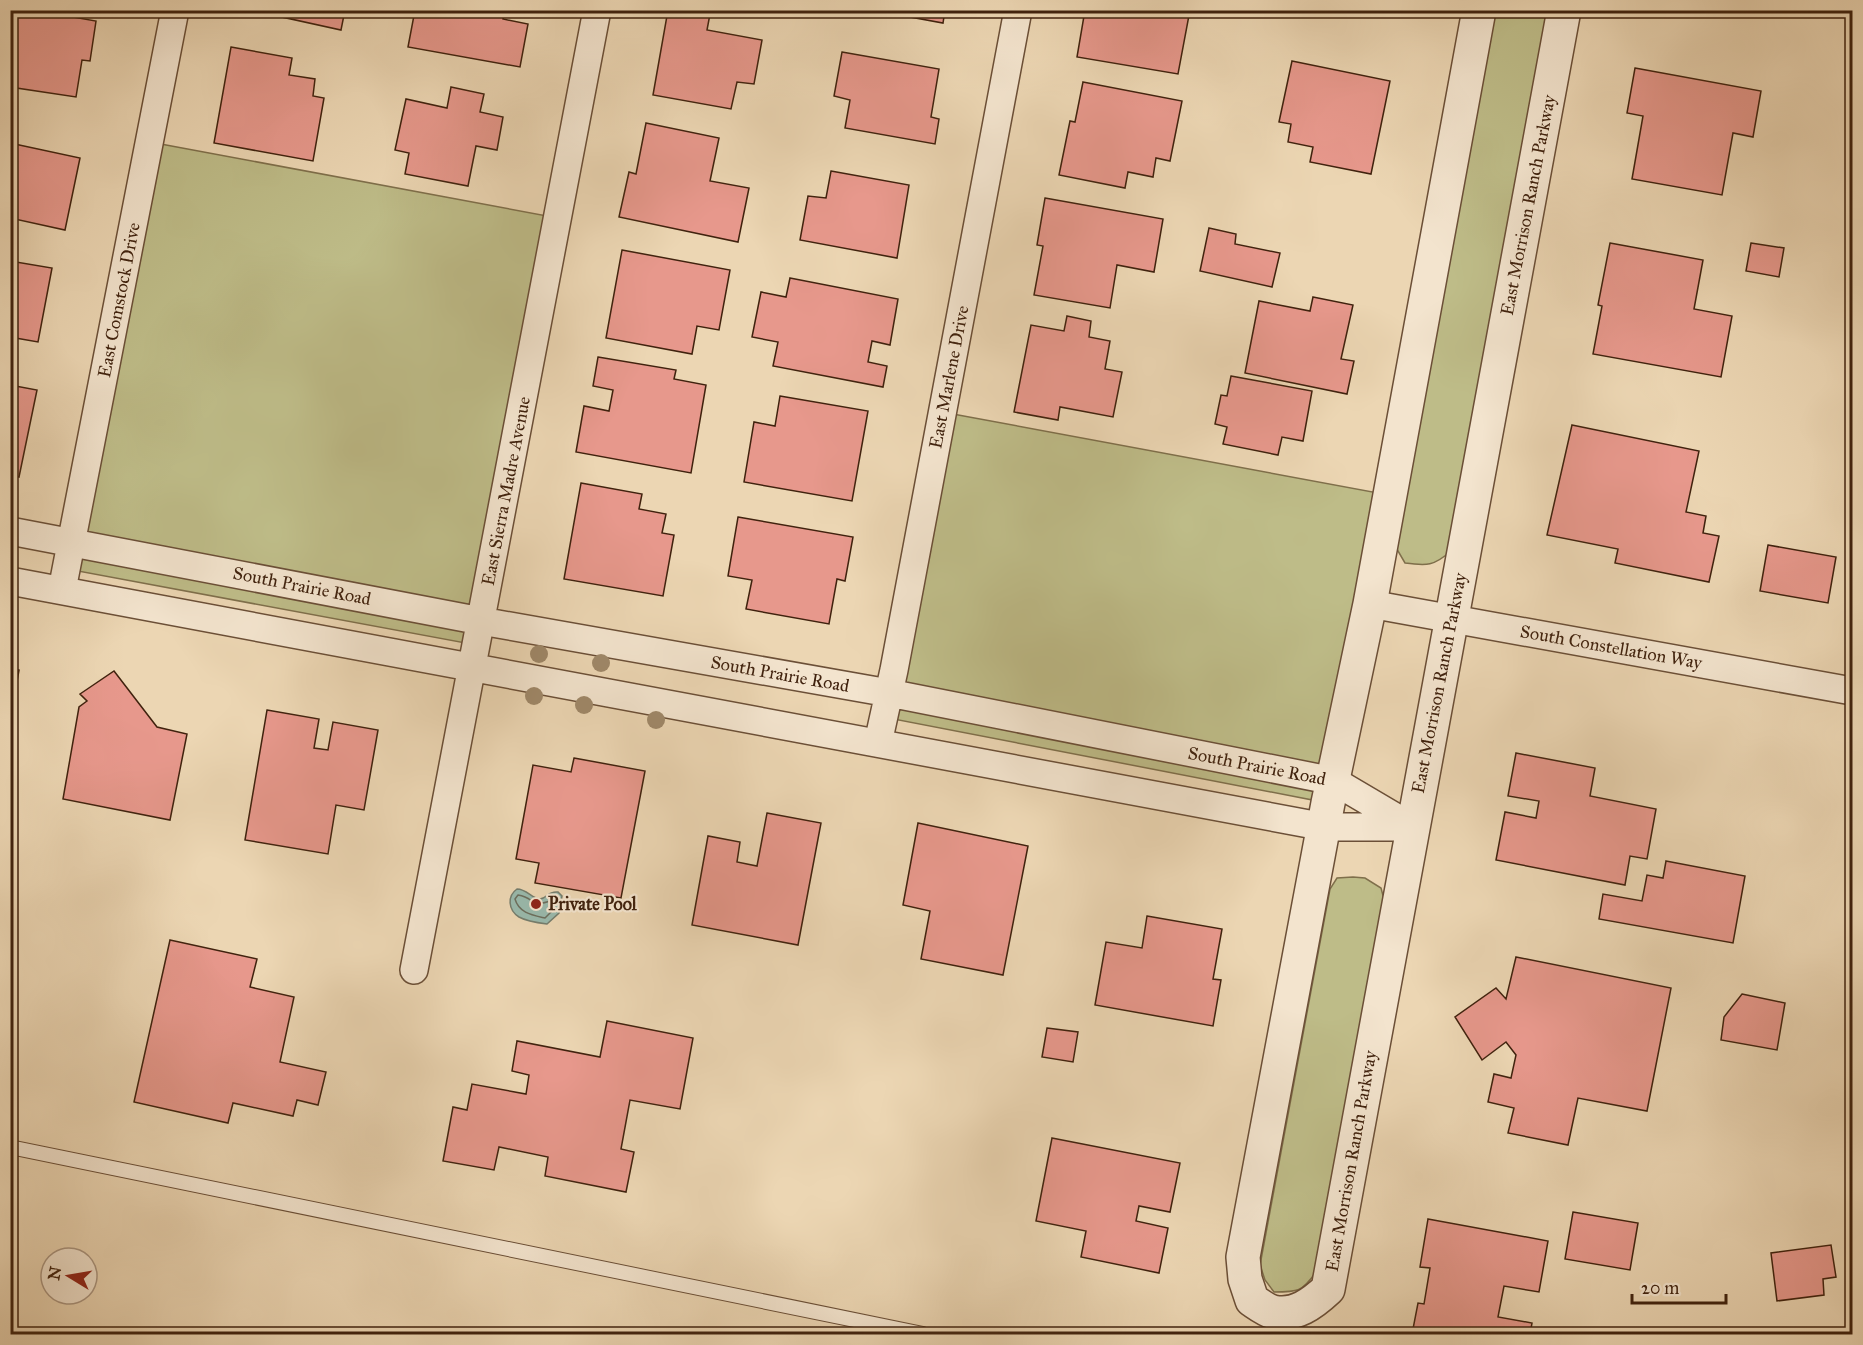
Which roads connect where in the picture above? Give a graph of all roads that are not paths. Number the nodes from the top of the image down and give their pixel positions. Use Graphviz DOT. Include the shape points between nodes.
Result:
graph roads {
  1 [pos="175,10"];
  2 [pos="597,10"];
  3 [pos="1018,10"];
  4 [pos="1479,10"];
  5 [pos="1564,10"];
  6 [pos="10,531"];
  7 [pos="72,542"];
  8 [pos="10,581"];
  9 [pos="62,590"];
  10 [pos="1370,604"];
  11 [pos="1451,618"];
  12 [pos="481,621"];
  13 [pos="472,667"];
  14 [pos="1852,691"];
  15 [pos="889,693"];
  16 [pos="878,743"];
  17 [pos="1334,781"];
  18 [pos="1325,827"];
  19 [pos="1412,827"];
  20 [pos="414,970"];
  21 [pos="10,1147"];
  22 [pos="923,1335"];
  1 -- 7 [label="street, East Comstock Drive"];
  2 -- 12 [label="street, East Sierra Madre Avenue"];
  3 -- 15 [label="street, East Marlene Drive"];
  4 -- 10 [label="street, East Morrison Ranch Parkway"];
  5 -- 11 [label="street, East Morrison Ranch Parkway"];
  6 -- 7 [label="street, South Prairie Road"];
  7 -- 9 [label="street, East Comstock Drive"];
  7 -- 12 [label="street, South Prairie Road"];
  8 -- 9 [label="street"];
  9 -- 13 [label="street"];
  10 -- 11 [label="street, South Constellation Way"];
  10 -- 17 [label="street, East Morrison Ranch Parkway"];
  11 -- 14 [label="street, South Constellation Way"];
  11 -- 19 [label="street, East Morrison Ranch Parkway"];
  12 -- 13 [label="street, East Sierra Madre Avenue"];
  12 -- 15 [label="street, South Prairie Road"];
  13 -- 16 [label="street"];
  13 -- 20 [label="street, East Sierra Madre Avenue"];
  15 -- 16 [label="street, East Marlene Drive"];
  15 -- 17 [label="street, South Prairie Road"];
  16 -- 18 [label="street"];
  17 -- 18 [label="street, East Morrison Ranch Parkway"];
  17 -- 19 [label="street, South Prairie Road"];
  18 -- 19 [label="street"];
  18 -- 19 [label="street, East Morrison Ranch Parkway" via="1243,1257 1252,1300 1272,1312 1291,1312 1312,1304 1328,1289"];
  21 -- 22 [label="lane"];
}
